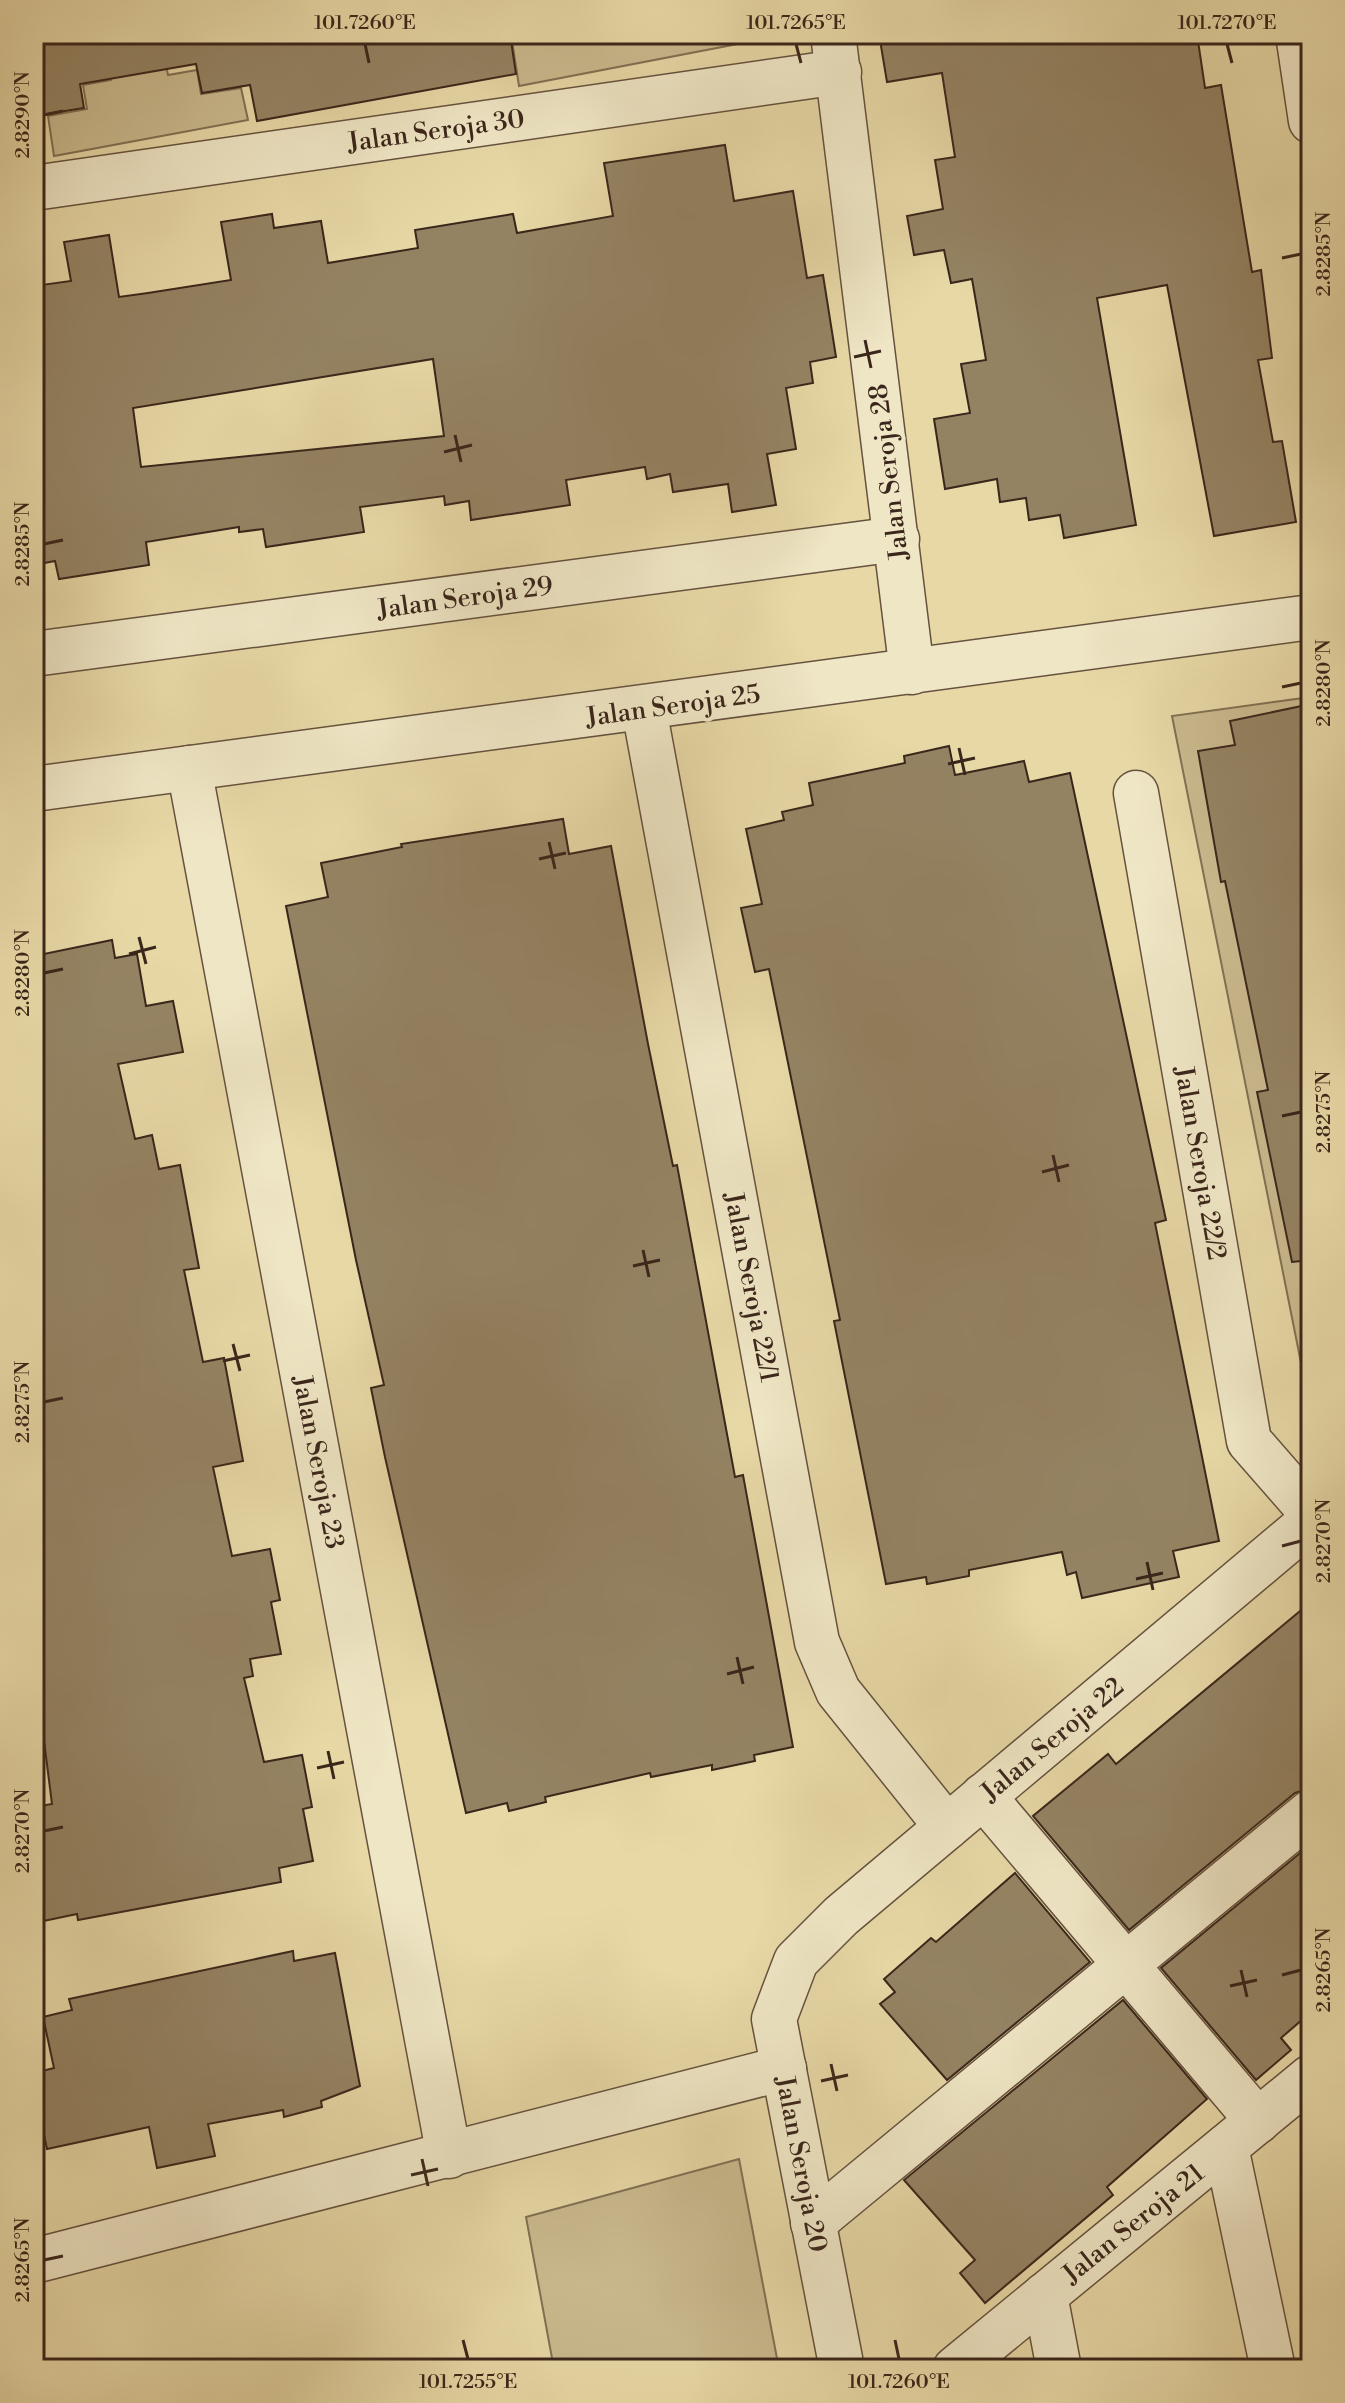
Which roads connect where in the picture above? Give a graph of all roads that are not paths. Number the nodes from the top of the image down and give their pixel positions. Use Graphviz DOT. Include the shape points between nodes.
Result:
graph roads {
  1 [pos="1298,34"];
  2 [pos="836,53"];
  3 [pos="1311,121"];
  4 [pos="34,188"];
  5 [pos="897,539"];
  6 [pos="1311,617"];
  7 [pos="34,654"];
  8 [pos="912,672"];
  9 [pos="644,709"];
  10 [pos="189,768"];
  11 [pos="34,789"];
  12 [pos="1136,793"];
  13 [pos="1311,1512"];
  14 [pos="1311,1521"];
  15 [pos="983,1796"];
  16 [pos="1311,1812"];
  17 [pos="947,1827"];
  18 [pos="796,1961"];
  19 [pos="1126,1965"];
  20 [pos="784,2068"];
  21 [pos="1311,2077"];
  22 [pos="1242,2134"];
  23 [pos="449,2156"];
  24 [pos="813,2223"];
  25 [pos="34,2261"];
  26 [pos="1045,2295"];
  27 [pos="842,2369"];
  28 [pos="955,2369"];
  29 [pos="1059,2369"];
  30 [pos="1273,2369"];
  1 -- 3 [label="street"];
  2 -- 4 [label="street, Jalan Seroja 30"];
  2 -- 5 [label="street, Jalan Seroja 28"];
  5 -- 7 [label="street, Jalan Seroja 29"];
  5 -- 8 [label="street, Jalan Seroja 28"];
  6 -- 8 [label="street, Jalan Seroja 25"];
  8 -- 9 [label="street, Jalan Seroja 25"];
  9 -- 10 [label="street, Jalan Seroja 25"];
  9 -- 17 [label="street, Jalan Seroja 22/1" via="817,1642 838,1691"];
  10 -- 11 [label="street, Jalan Seroja 25"];
  10 -- 23 [label="street, Jalan Seroja 23"];
  12 -- 13 [label="street, Jalan Seroja 22/2" via="1249,1441"];
  14 -- 15 [label="street, Jalan Seroja 22"];
  15 -- 17 [label="street, Jalan Seroja 22"];
  15 -- 19 [label="street"];
  16 -- 19 [label="street"];
  17 -- 18 [label="street, Jalan Seroja 22"];
  18 -- 20 [label="street, Jalan Seroja 20" via="774,2019"];
  19 -- 22 [label="street"];
  19 -- 24 [label="street"];
  20 -- 23 [label="street"];
  20 -- 24 [label="street, Jalan Seroja 20"];
  21 -- 22 [label="street, Jalan Seroja 21"];
  22 -- 26 [label="street, Jalan Seroja 21"];
  22 -- 30 [label="street"];
  23 -- 25 [label="street"];
  24 -- 27 [label="street, Jalan Seroja 20"];
  26 -- 28 [label="street, Jalan Seroja 21"];
  26 -- 29 [label="street"];
}
